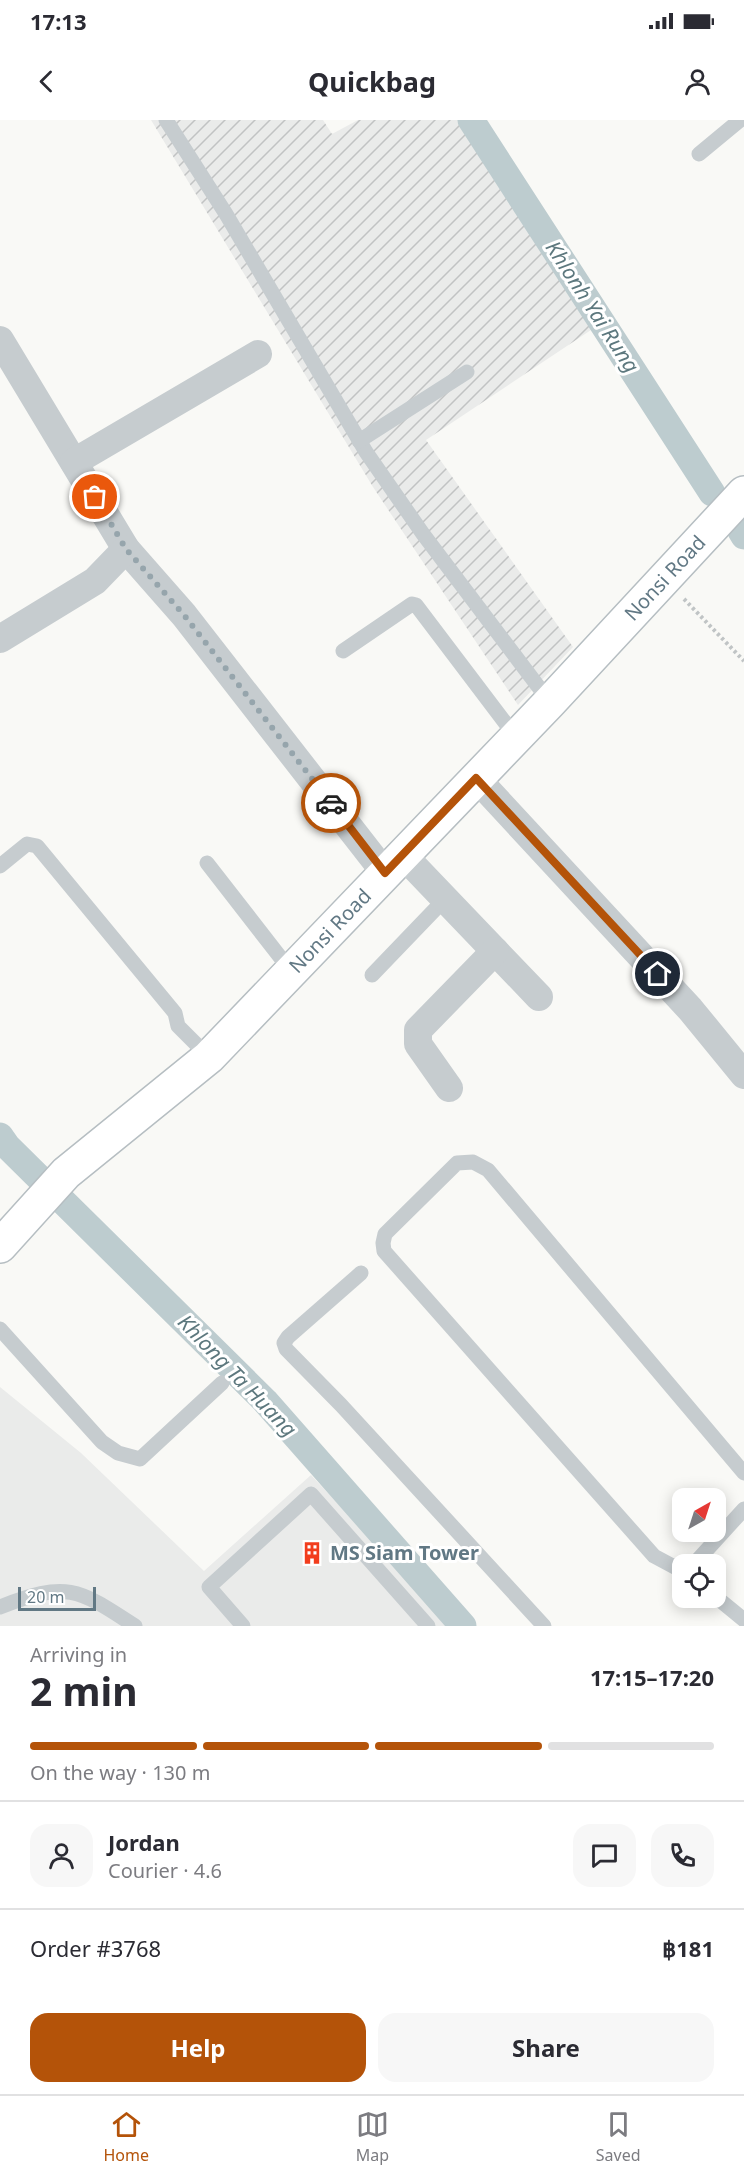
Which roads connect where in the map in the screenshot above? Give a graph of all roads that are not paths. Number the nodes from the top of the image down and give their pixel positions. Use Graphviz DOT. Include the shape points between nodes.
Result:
graph roads {
  1 [pos="166,120"];
  2 [pos="740,120"];
  3 [pos="699,154"];
  4 [pos="0,340"];
  5 [pos="258,354"];
  6 [pos="467,372"];
  7 [pos="359,441"];
  8 [pos="74,462"];
  9 [pos="744,493"];
  10 [pos="126,549"];
  11 [pos="0,639"];
  12 [pos="343,651"];
  13 [pos="550,702"];
  14 [pos="516,736"];
  15 [pos="476,778"];
  16 [pos="207,863"];
  17 [pos="394,864"];
  18 [pos="0,866"];
  19 [pos="445,899"];
  20 [pos="495,951"];
  21 [pos="291,971"];
  22 [pos="372,975"];
  23 [pos="539,997"];
  24 [pos="209,1057"];
  25 [pos="744,1075"];
  26 [pos="449,1088"];
  27 [pos="0,1246"];
  28 [pos="361,1273"];
  29 [pos="0,1329"];
  30 [pos="222,1383"];
  31 [pos="744,1473"];
  32 [pos="744,1509"];
  33 [pos="703,1554"];
  34 [pos="672,1566"];
  35 [pos="726,1605"];
  36 [pos="0,1607"];
  37 [pos="744,1620"];
  38 [pos="135,1626"];
  39 [pos="243,1626"];
  40 [pos="428,1626"];
  41 [pos="544,1626"];
  1 -- 7 [label="lane"];
  2 -- 3 [label="lane"];
  4 -- 8 [label="street"];
  5 -- 8 [label="street"];
  6 -- 7 [label="lane"];
  7 -- 13 [label="lane" via="423,534"];
  8 -- 10 [label="street"];
  9 -- 13 [label="street, Nonsi Road"];
  10 -- 11 [label="street" via="95,581"];
  10 -- 17 [label="street"];
  12 -- 14 [label="lane" via="416,605"];
  13 -- 14 [label="street, Nonsi Road"];
  14 -- 15 [label="street, Nonsi Road"];
  15 -- 17 [label="street, Nonsi Road"];
  15 -- 25 [label="street" via="682,1000"];
  16 -- 21 [label="lane"];
  17 -- 19 [label="street"];
  17 -- 21 [label="street, Nonsi Road"];
  18 -- 24 [label="lane" via="27,844 38,846 175,1013 178,1026"];
  19 -- 20 [label="street"];
  19 -- 22 [label="lane"];
  20 -- 23 [label="street"];
  20 -- 26 [label="street" via="418,1030 418,1044"];
  21 -- 24 [label="street, Nonsi Road"];
  24 -- 27 [label="street, Nonsi Road" via="57,1183"];
  28 -- 41 [label="lane" via="288,1337 286,1349"];
  29 -- 30 [label="lane" via="102,1442 129,1457 140,1459"];
  31 -- 34 [label="lane" via="488,1170 473,1161 457,1163 385,1234 384,1251 654,1556"];
  32 -- 33 [label="lane"];
  35 -- 37 [label="lane"];
  36 -- 38 [label="lane" via="37,1592 65,1591 89,1596"];
  39 -- 40 [label="lane" via="209,1587 311,1494"];
}
